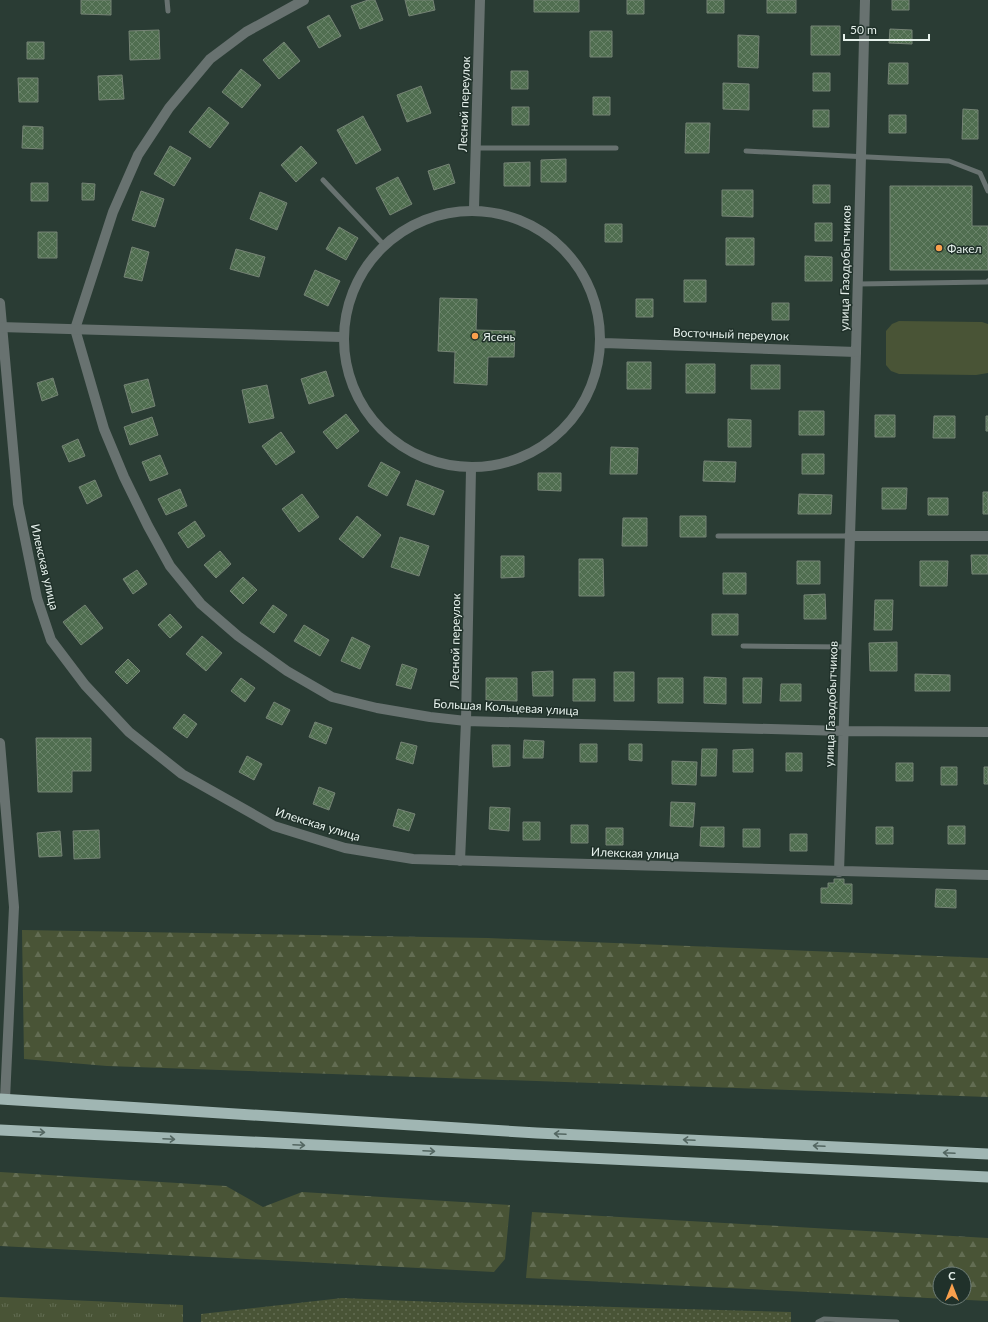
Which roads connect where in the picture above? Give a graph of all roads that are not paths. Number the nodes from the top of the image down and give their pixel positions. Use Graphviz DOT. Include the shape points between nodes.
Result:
graph roads {
  1 [pos="168,0"];
  2 [pos="304,0"];
  3 [pos="480,0"];
  4 [pos="865,0"];
  5 [pos="168,11"];
  6 [pos="476,148"];
  7 [pos="616,148"];
  8 [pos="746,151"];
  9 [pos="861,156"];
  10 [pos="323,180"];
  11 [pos="988,191"];
  12 [pos="474,208"];
  13 [pos="385,246"];
  14 [pos="988,281"];
  15 [pos="858,284"];
  16 [pos="0,304"];
  17 [pos="1,327"];
  18 [pos="76,329"];
  19 [pos="341,337"];
  20 [pos="604,343"];
  21 [pos="856,352"];
  22 [pos="471,469"];
  23 [pos="718,536"];
  24 [pos="849,536"];
  25 [pos="988,536"];
  26 [pos="743,646"];
  27 [pos="846,647"];
  28 [pos="466,721"];
  29 [pos="844,731"];
  30 [pos="988,732"];
  31 [pos="0,743"];
  32 [pos="4,827"];
  33 [pos="460,861"];
  34 [pos="839,872"];
  35 [pos="988,875"];
  36 [pos="2,1099"];
  37 [pos="0,1130"];
  38 [pos="988,1154"];
  39 [pos="988,1177"];
  40 [pos="818,1322"];
  41 [pos="897,1322"];
  1 -- 5 [label="lane"];
  2 -- 18 [label="street" via="246,32 210,59 169,108 138,155 113,212"];
  3 -- 6 [label="street, Лесной переулок"];
  4 -- 9 [label="street, улица Газодобытчиков"];
  6 -- 7 [label="lane"];
  6 -- 12 [label="street, Лесной переулок"];
  8 -- 9 [label="lane"];
  9 -- 11 [label="lane" via="949,161 980,173"];
  9 -- 15 [label="street, улица Газодобытчиков"];
  10 -- 13 [label="lane"];
  12 -- 13 [label="street" via="444,213 413,225"];
  12 -- 20 [label="street" via="529,222 570,255 592,292"];
  13 -- 19 [label="street" via="375,256 355,287 345,314"];
  14 -- 15 [label="lane"];
  15 -- 21 [label="street, улица Газодобытчиков"];
  16 -- 17 [label="street, Илекская улица"];
  17 -- 18 [label="street"];
  17 -- 33 [label="street, Илекская улица" via="18,504 37,598 51,640 85,685 129,732 182,774 274,826 345,848 413,860"];
  18 -- 19 [label="street"];
  18 -- 28 [label="street, Большая Кольцевая улица" via="104,429 124,477 170,566 201,604 238,636 281,667 332,697 385,710"];
  19 -- 22 [label="street" via="350,380 370,417 397,444 430,461"];
  20 -- 21 [label="street, Восточный переулок"];
  20 -- 22 [label="street" via="596,378 585,402 561,434 533,454 494,466"];
  21 -- 24 [label="street, улица Газодобытчиков"];
  22 -- 28 [label="street, Лесной переулок"];
  23 -- 24 [label="lane"];
  24 -- 25 [label="street"];
  24 -- 27 [label="street, улица Газодобытчиков"];
  26 -- 27 [label="lane"];
  27 -- 29 [label="street, улица Газодобытчиков"];
  28 -- 29 [label="street, Большая Кольцевая улица"];
  28 -- 33 [label="street, Лесной переулок"];
  29 -- 30 [label="street, Большая Кольцевая улица"];
  29 -- 34 [label="street, улица Газодобытчиков"];
  31 -- 32 [label="street"];
  32 -- 36 [label="street" via="14,907"];
  33 -- 34 [label="street, Илекская улица"];
  34 -- 35 [label="street, Илекская улица"];
  38 -- 36 [label="highway, one-way" via="537,1132"];
  37 -- 39 [label="highway, one-way"];
  40 -- 41 [label="lane" via="824,1319"];
}
